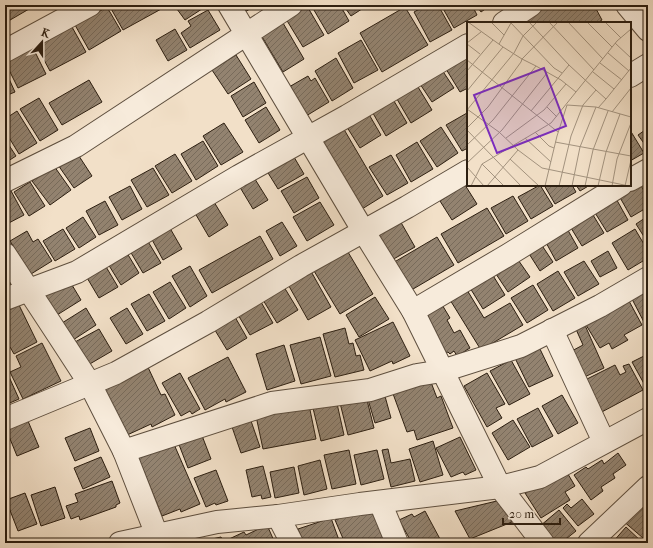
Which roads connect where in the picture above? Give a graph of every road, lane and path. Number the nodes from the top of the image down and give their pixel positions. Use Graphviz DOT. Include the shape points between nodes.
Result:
graph roads {
  1 [pos="90,5"];
  2 [pos="229,5"];
  3 [pos="291,5"];
  4 [pos="531,5"];
  5 [pos="626,5"];
  6 [pos="506,22"];
  7 [pos="648,30"];
  8 [pos="246,34"];
  9 [pos="467,46"];
  10 [pos="5,51"];
  11 [pos="648,64"];
  12 [pos="631,75"];
  13 [pos="308,137"];
  14 [pos="648,170"];
  15 [pos="467,172"];
  16 [pos="631,179"];
  17 [pos="5,181"];
  18 [pos="619,186"];
  19 [pos="364,232"];
  20 [pos="5,254"];
  21 [pos="648,278"];
  22 [pos="28,290"];
  23 [pos="5,299"];
  24 [pos="413,312"];
  25 [pos="552,330"];
  26 [pos="442,371"];
  27 [pos="90,384"];
  28 [pos="5,419"];
  29 [pos="648,419"];
  30 [pos="604,442"];
  31 [pos="124,451"];
  32 [pos="500,487"];
  33 [pos="648,487"];
  34 [pos="380,502"];
  35 [pos="278,516"];
  36 [pos="158,539"];
  37 [pos="120,543"];
  38 [pos="292,543"];
  39 [pos="397,543"];
  40 [pos="543,543"];
  41 [pos="589,543"];
  1 -- 10 [label="street"];
  2 -- 8 [label="street"];
  3 -- 8 [label="street"];
  4 -- 6 [label="street"];
  5 -- 7 [label="street"];
  8 -- 13 [label="street"];
  8 -- 17 [label="street" via="76,146"];
  9 -- 13 [label="street"];
  11 -- 12 [label="street"];
  13 -- 19 [label="street"];
  13 -- 22 [label="street" via="76,272"];
  14 -- 16 [label="street"];
  15 -- 19 [label="street"];
  18 -- 24 [label="street"];
  19 -- 24 [label="street"];
  19 -- 27 [label="street" via="301,266 208,322 116,373"];
  20 -- 22 [label="street"];
  21 -- 25 [label="street"];
  22 -- 23 [label="street"];
  22 -- 27 [label="street"];
  24 -- 26 [label="street"];
  25 -- 26 [label="street" via="521,346"];
  25 -- 30 [label="street"];
  26 -- 31 [label="street" via="417,375 370,390 272,403"];
  26 -- 32 [label="street"];
  27 -- 28 [label="street"];
  27 -- 31 [label="street"];
  29 -- 30 [label="street"];
  30 -- 32 [label="street" via="540,477"];
  31 -- 36 [label="street"];
  32 -- 34 [label="street"];
  32 -- 40 [label="street"];
  33 -- 41 [label="street"];
  34 -- 35 [label="street"];
  34 -- 39 [label="street"];
  35 -- 36 [label="street" via="217,522"];
  35 -- 38 [label="street"];
  36 -- 37 [label="street"];
}
